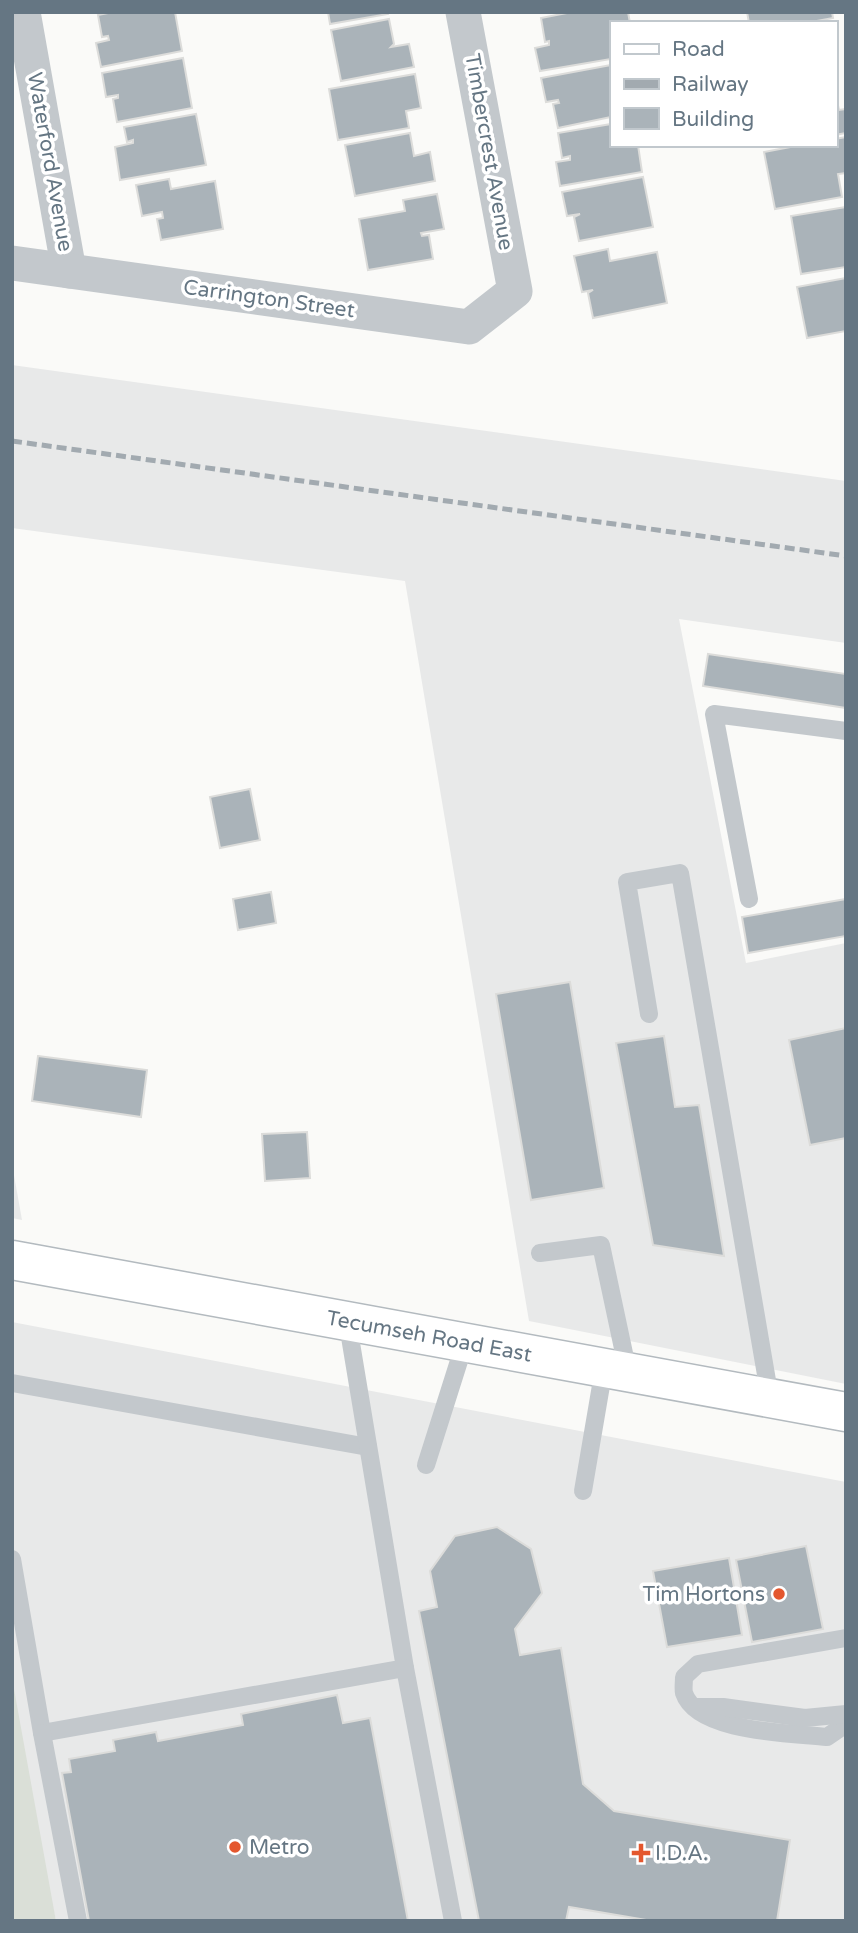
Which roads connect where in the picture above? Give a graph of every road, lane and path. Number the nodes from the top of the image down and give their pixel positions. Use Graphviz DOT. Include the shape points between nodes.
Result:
graph roads {
  1 [pos="23,12"];
  2 [pos="463,12"];
  3 [pos="12,263"];
  4 [pos="69,271"];
  5 [pos="515,291"];
  6 [pos="846,731"];
  7 [pos="749,899"];
  8 [pos="649,1014"];
  9 [pos="540,1253"];
  10 [pos="12,1260"];
  11 [pos="347,1319"];
  12 [pos="465,1342"];
  13 [pos="616,1370"];
  14 [pos="12,1383"];
  15 [pos="769,1398"];
  16 [pos="846,1412"];
  17 [pos="368,1447"];
  18 [pos="426,1465"];
  19 [pos="583,1491"];
  20 [pos="12,1559"];
  21 [pos="846,1638"];
  22 [pos="405,1668"];
  23 [pos="693,1707"];
  24 [pos="846,1714"];
  25 [pos="846,1724"];
  26 [pos="42,1733"];
  27 [pos="78,1921"];
  28 [pos="453,1921"];
  1 -- 4 [label="street, Waterford Avenue"];
  2 -- 5 [label="street, Timbercrest Avenue"];
  3 -- 4 [label="street, Carrington Street"];
  4 -- 5 [label="street, Carrington Street" via="469,327"];
  6 -- 7 [label="lane" via="715,713"];
  8 -- 15 [label="lane" via="627,882 680,873"];
  9 -- 13 [label="lane" via="601,1245"];
  10 -- 11 [label="main road, Tecumseh Road East"];
  11 -- 12 [label="main road, Tecumseh Road East"];
  11 -- 17 [label="lane"];
  12 -- 13 [label="main road, Tecumseh Road East"];
  12 -- 18 [label="lane"];
  13 -- 15 [label="main road, Tecumseh Road East"];
  13 -- 19 [label="lane"];
  14 -- 17 [label="lane"];
  15 -- 16 [label="main road, Tecumseh Road East"];
  17 -- 22 [label="lane"];
  20 -- 26 [label="lane"];
  21 -- 23 [label="lane" via="698,1664 684,1677 684,1693"];
  22 -- 26 [label="lane"];
  22 -- 28 [label="lane"];
  23 -- 24 [label="lane" via="805,1718"];
  23 -- 25 [label="lane" via="728,1726 827,1737"];
  26 -- 27 [label="lane"];
}
